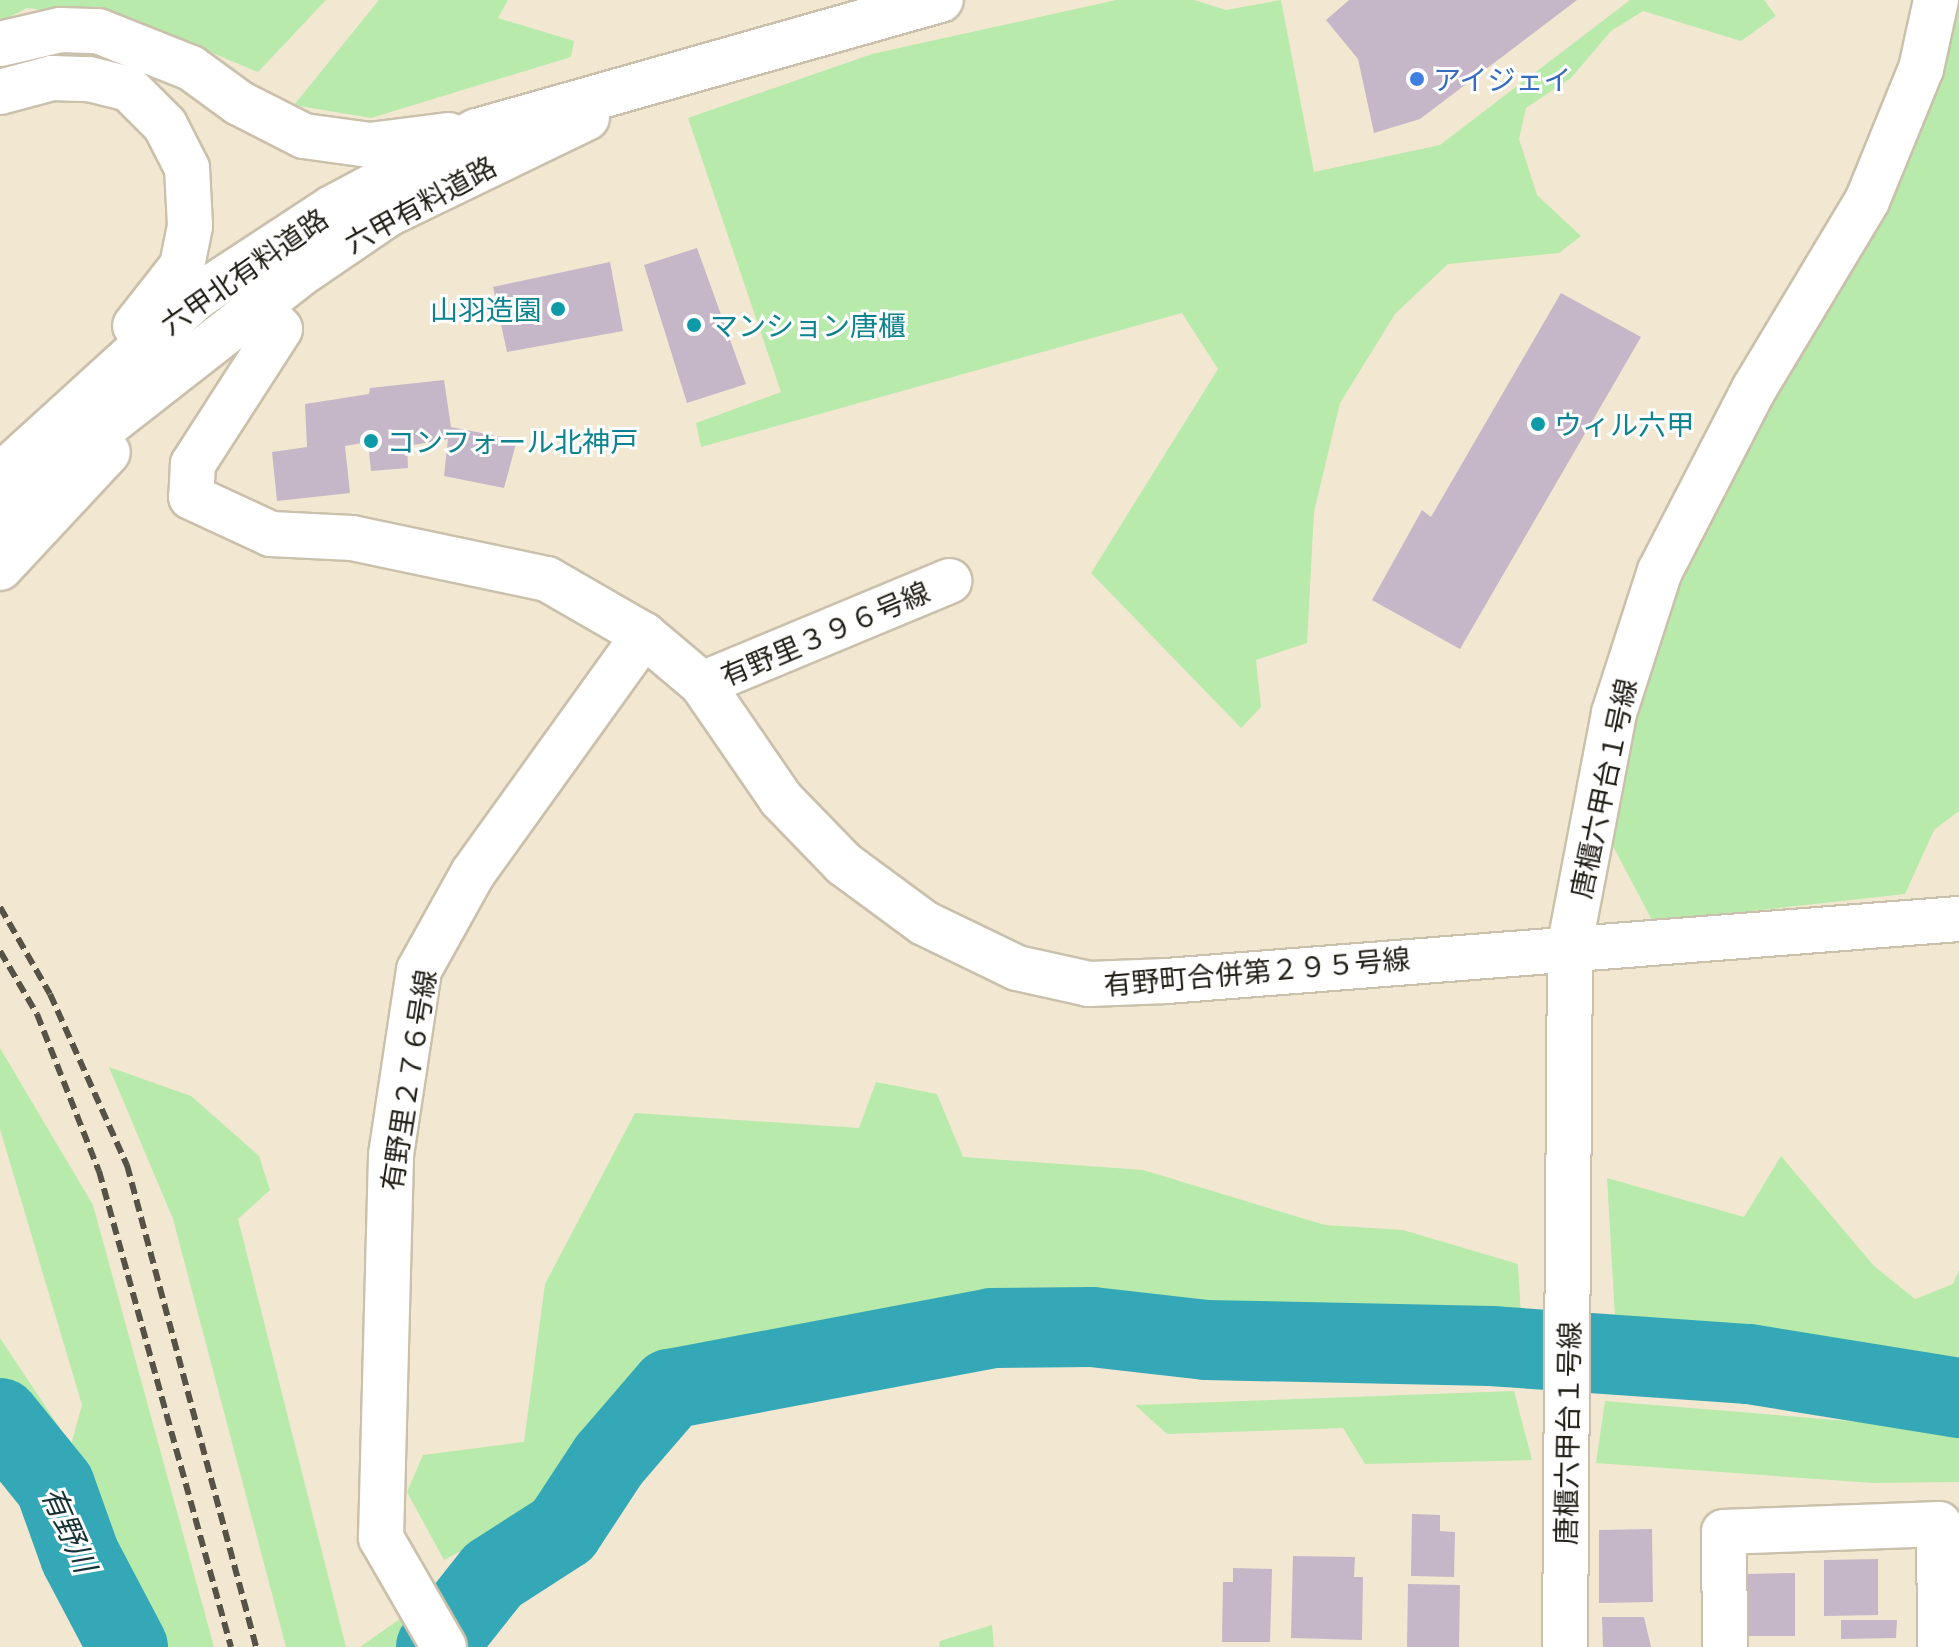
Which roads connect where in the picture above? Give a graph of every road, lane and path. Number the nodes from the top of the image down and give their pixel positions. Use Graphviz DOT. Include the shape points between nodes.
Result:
graph roads {
  1 [pos="941,0"];
  2 [pos="1936,0"];
  3 [pos="0,44"];
  4 [pos="665,80"];
  5 [pos="0,92"];
  6 [pos="477,131"];
  7 [pos="259,306"];
  8 [pos="194,359"];
  9 [pos="38,436"];
  10 [pos="0,476"];
  11 [pos="0,519"];
  12 [pos="0,568"];
  13 [pos="949,581"];
  14 [pos="644,635"];
  15 [pos="702,684"];
  16 [pos="1959,919"];
  17 [pos="1570,944"];
  18 [pos="1949,1524"];
  19 [pos="444,1647"];
  20 [pos="1565,1647"];
  21 [pos="1725,1647"];
  22 [pos="1940,1647"];
  1 -- 4 [label="street, 六甲有料道路"];
  2 -- 17 [label="street, 唐櫃六甲台１号線" via="1921,69 1867,201 1754,389 1660,571 1614,713"];
  3 -- 6 [label="street" via="60,30 98,31 191,68 239,103 304,136 370,145"];
  4 -- 6 [label="street, 六甲有料道路" via="551,105"];
  4 -- 7 [label="street, 六甲有料道路" via="388,214"];
  5 -- 9 [label="street" via="52,78 129,89 165,125 187,168 190,226 182,266"];
  6 -- 9 [label="street, 六甲北有料道路" via="332,208 198,296"];
  7 -- 8 [label="street, 六甲有料道路"];
  7 -- 14 [label="street, 有野町合併第２９５号線" via="280,329 193,464 191,497 271,534 352,538 547,579"];
  8 -- 11 [label="street, 六甲北有料道路" via="42,476"];
  8 -- 12 [label="street"];
  9 -- 10 [label="street, 六甲北有料道路"];
  13 -- 15 [label="street, 有野里３９６号線"];
  14 -- 15 [label="street, 有野町合併第２９５号線"];
  14 -- 19 [label="street, 有野里２７６号線" via="473,873 419,970 391,1155 381,1538 404,1587"];
  15 -- 17 [label="street, 有野町合併第２９５号線" via="781,799 844,864 924,923 1017,968 1089,984"];
  16 -- 17 [label="street, 有野町合併第２９５号線"];
  17 -- 20 [label="street, 唐櫃六甲台１号線"];
  18 -- 21 [label="street" via="1724,1532"];
  18 -- 22 [label="street"];
}
